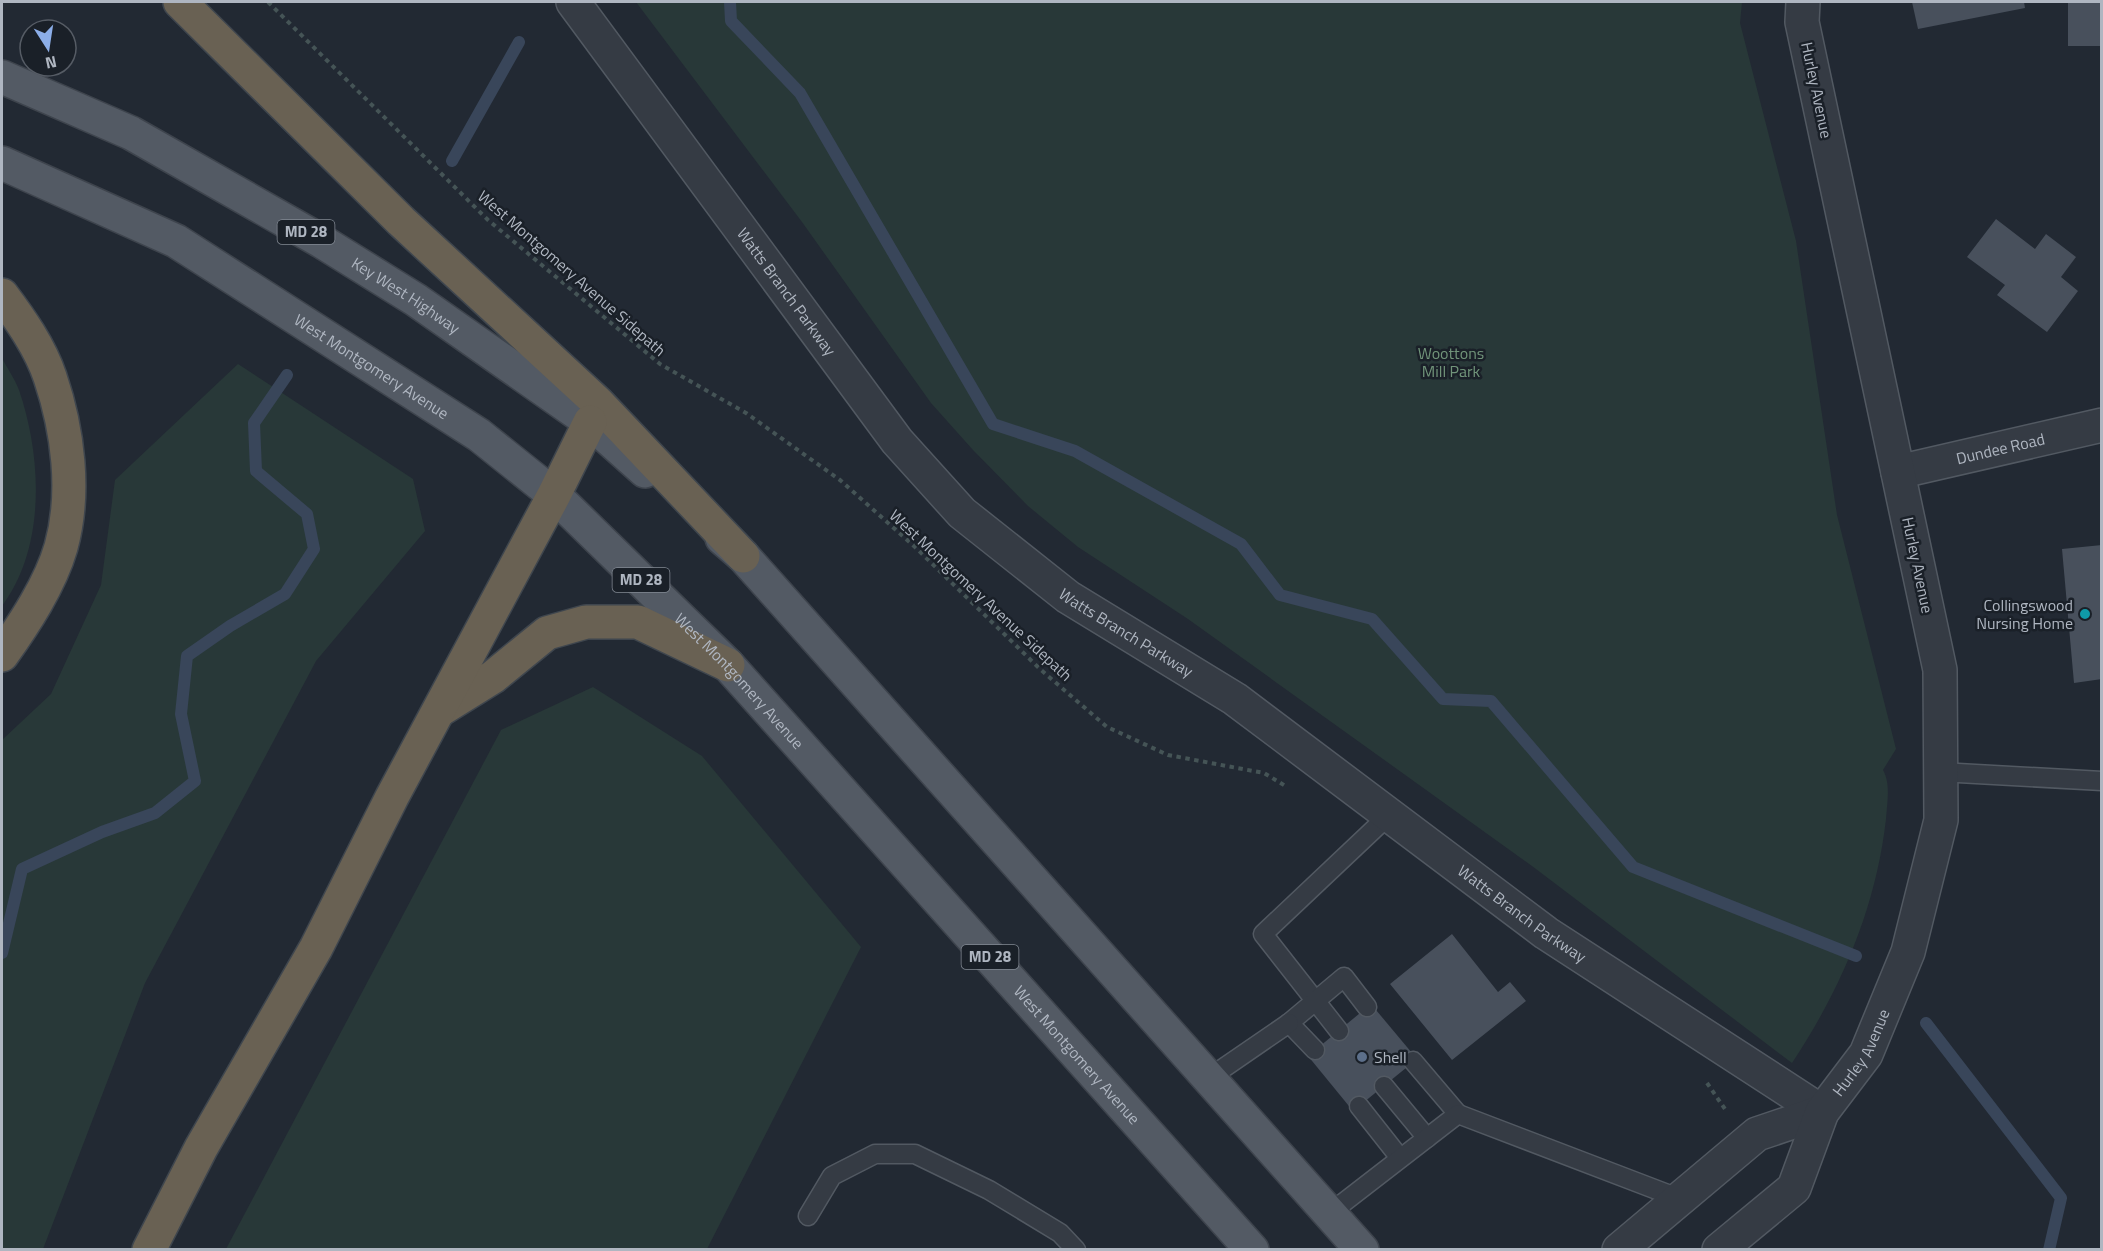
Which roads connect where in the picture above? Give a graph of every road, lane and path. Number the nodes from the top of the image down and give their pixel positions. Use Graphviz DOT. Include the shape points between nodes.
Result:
graph roads {
  1 [pos="180,2"];
  2 [pos="268,2"];
  3 [pos="573,2"];
  4 [pos="1803,2"];
  5 [pos="2,77"];
  6 [pos="2,163"];
  7 [pos="2,295"];
  8 [pos="590,422"];
  9 [pos="2102,425"];
  10 [pos="1898,472"];
  11 [pos="554,495"];
  12 [pos="742,556"];
  13 [pos="2,655"];
  14 [pos="728,664"];
  15 [pos="439,711"];
  16 [pos="1940,772"];
  17 [pos="2102,781"];
  18 [pos="1290,789"];
  19 [pos="1389,815"];
  20 [pos="1316,1001"];
  21 [pos="1367,1007"];
  22 [pos="1289,1023"];
  23 [pos="1339,1031"];
  24 [pos="1315,1050"];
  25 [pos="1413,1061"];
  26 [pos="1209,1078"];
  27 [pos="1706,1082"];
  28 [pos="1384,1086"];
  29 [pos="1359,1106"];
  30 [pos="1822,1112"];
  31 [pos="1458,1114"];
  32 [pos="1731,1117"];
  33 [pos="1427,1138"];
  34 [pos="1400,1158"];
  35 [pos="1678,1198"];
  36 [pos="1330,1213"];
  37 [pos="808,1216"];
  38 [pos="149,1250"];
  39 [pos="1076,1250"];
  40 [pos="1252,1250"];
  41 [pos="1362,1250"];
  42 [pos="1619,1250"];
  43 [pos="1719,1250"];
  1 -- 12 [label="highway" via="401,221 597,402"];
  2 -- 18 [label="path, West Montgomery Avenue Sidepath" via="488,220 660,364 746,413 840,480 1107,727 1168,755 1264,773"];
  3 -- 19 [label="street, Watts Branch Parkway" via="897,441 962,513 1068,597 1235,699"];
  4 -- 10 [label="street, Hurley Avenue" via="1802,22"];
  5 -- 8 [label="main road, Key West Highway / MD 28" via="131,133 321,241 416,300"];
  6 -- 11 [label="main road, West Montgomery Avenue / MD 28" via="176,241 479,435"];
  7 -- 13 [label="highway" via="22,322 50,375 65,435 69,496 60,548 38,599"];
  8 -- 11 [label="highway"];
  8 -- 12 [label="main road, Key West Highway / MD 28"];
  9 -- 10 [label="street, Dundee Road"];
  10 -- 16 [label="street, Hurley Avenue" via="1940,670"];
  11 -- 14 [label="main road, West Montgomery Avenue / MD 28"];
  11 -- 15 [label="highway"];
  12 -- 26 [label="main road, MD 28"];
  14 -- 15 [label="highway" via="638,622 586,622 547,633 493,677"];
  14 -- 40 [label="main road, West Montgomery Avenue / MD 28"];
  15 -- 38 [label="highway" via="316,948 201,1148"];
  16 -- 17 [label="lane"];
  16 -- 30 [label="street, Hurley Avenue" via="1941,820 1908,952 1866,1054"];
  19 -- 20 [label="lane" via="1263,934"];
  19 -- 30 [label="street, Watts Branch Parkway" via="1546,933"];
  20 -- 21 [label="lane" via="1344,977"];
  20 -- 22 [label="lane"];
  20 -- 23 [label="lane"];
  22 -- 24 [label="lane"];
  22 -- 26 [label="lane"];
  25 -- 31 [label="lane"];
  26 -- 36 [label="main road, MD 28"];
  27 -- 32 [label="path"];
  28 -- 33 [label="lane"];
  29 -- 34 [label="lane"];
  30 -- 35 [label="street, Hurley Avenue" via="1757,1134"];
  30 -- 43 [label="street, Hurley Avenue" via="1794,1188"];
  31 -- 33 [label="lane"];
  31 -- 35 [label="lane"];
  33 -- 34 [label="lane"];
  34 -- 36 [label="lane"];
  35 -- 42 [label="street, Hurley Avenue"];
  36 -- 41 [label="main road, MD 28"];
  37 -- 39 [label="lane" via="832,1176 875,1154 915,1154 1009,1202 1060,1233"];
}
